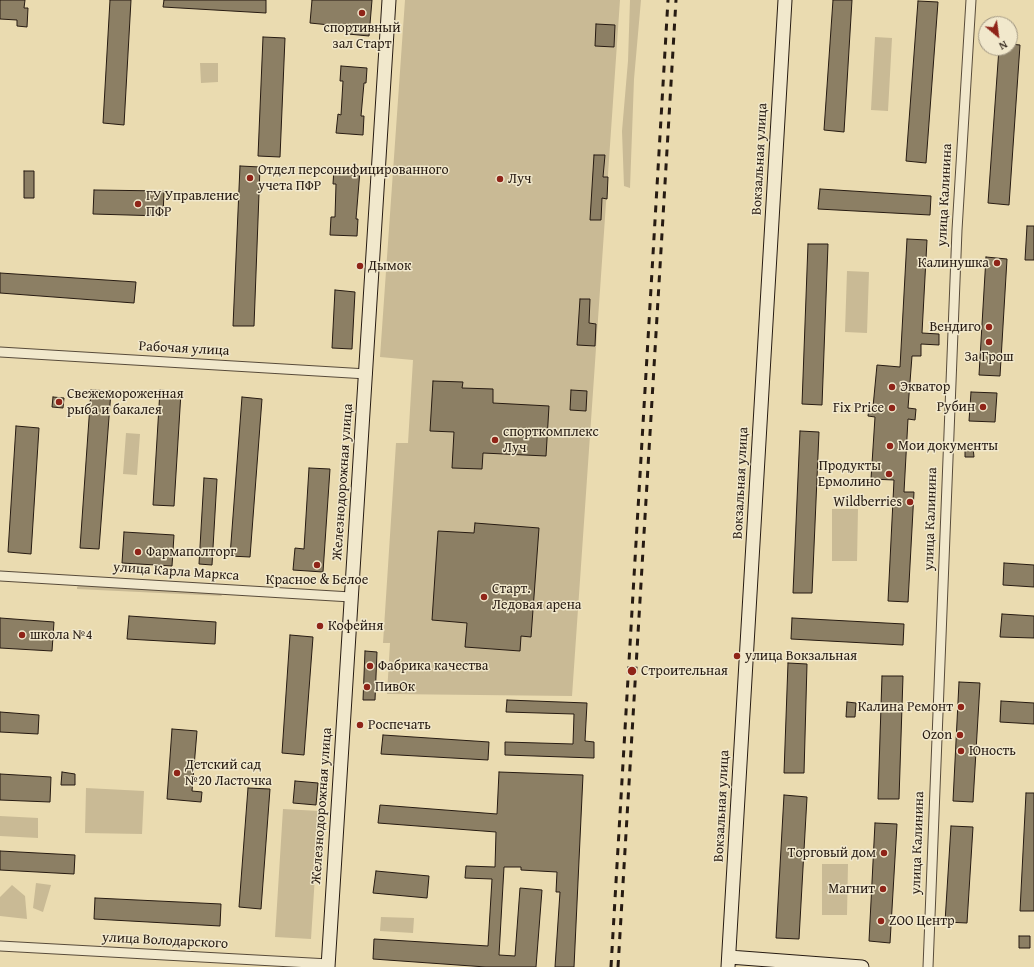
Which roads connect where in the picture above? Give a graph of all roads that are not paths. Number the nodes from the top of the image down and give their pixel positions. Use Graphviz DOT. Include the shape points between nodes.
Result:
graph roads {
  1 [pos="389,0"];
  2 [pos="785,0"];
  3 [pos="971,0"];
  4 [pos="0,352"];
  5 [pos="367,374"];
  6 [pos="0,576"];
  7 [pos="351,597"];
  8 [pos="0,946"];
  9 [pos="728,962"];
  10 [pos="329,966"];
  11 [pos="862,967"];
  12 [pos="928,967"];
  1 -- 5 [label="street, Железнодорожная улица"];
  2 -- 9 [label="street, Вокзальная улица"];
  3 -- 12 [label="street, улица Калинина" via="957,230"];
  4 -- 5 [label="street, Рабочая улица"];
  5 -- 7 [label="street, Железнодорожная улица"];
  6 -- 7 [label="street, улица Карла Маркса"];
  7 -- 10 [label="street, Железнодорожная улица"];
  8 -- 10 [label="street, улица Володарского"];
  9 -- 11 [label="street"];
}
